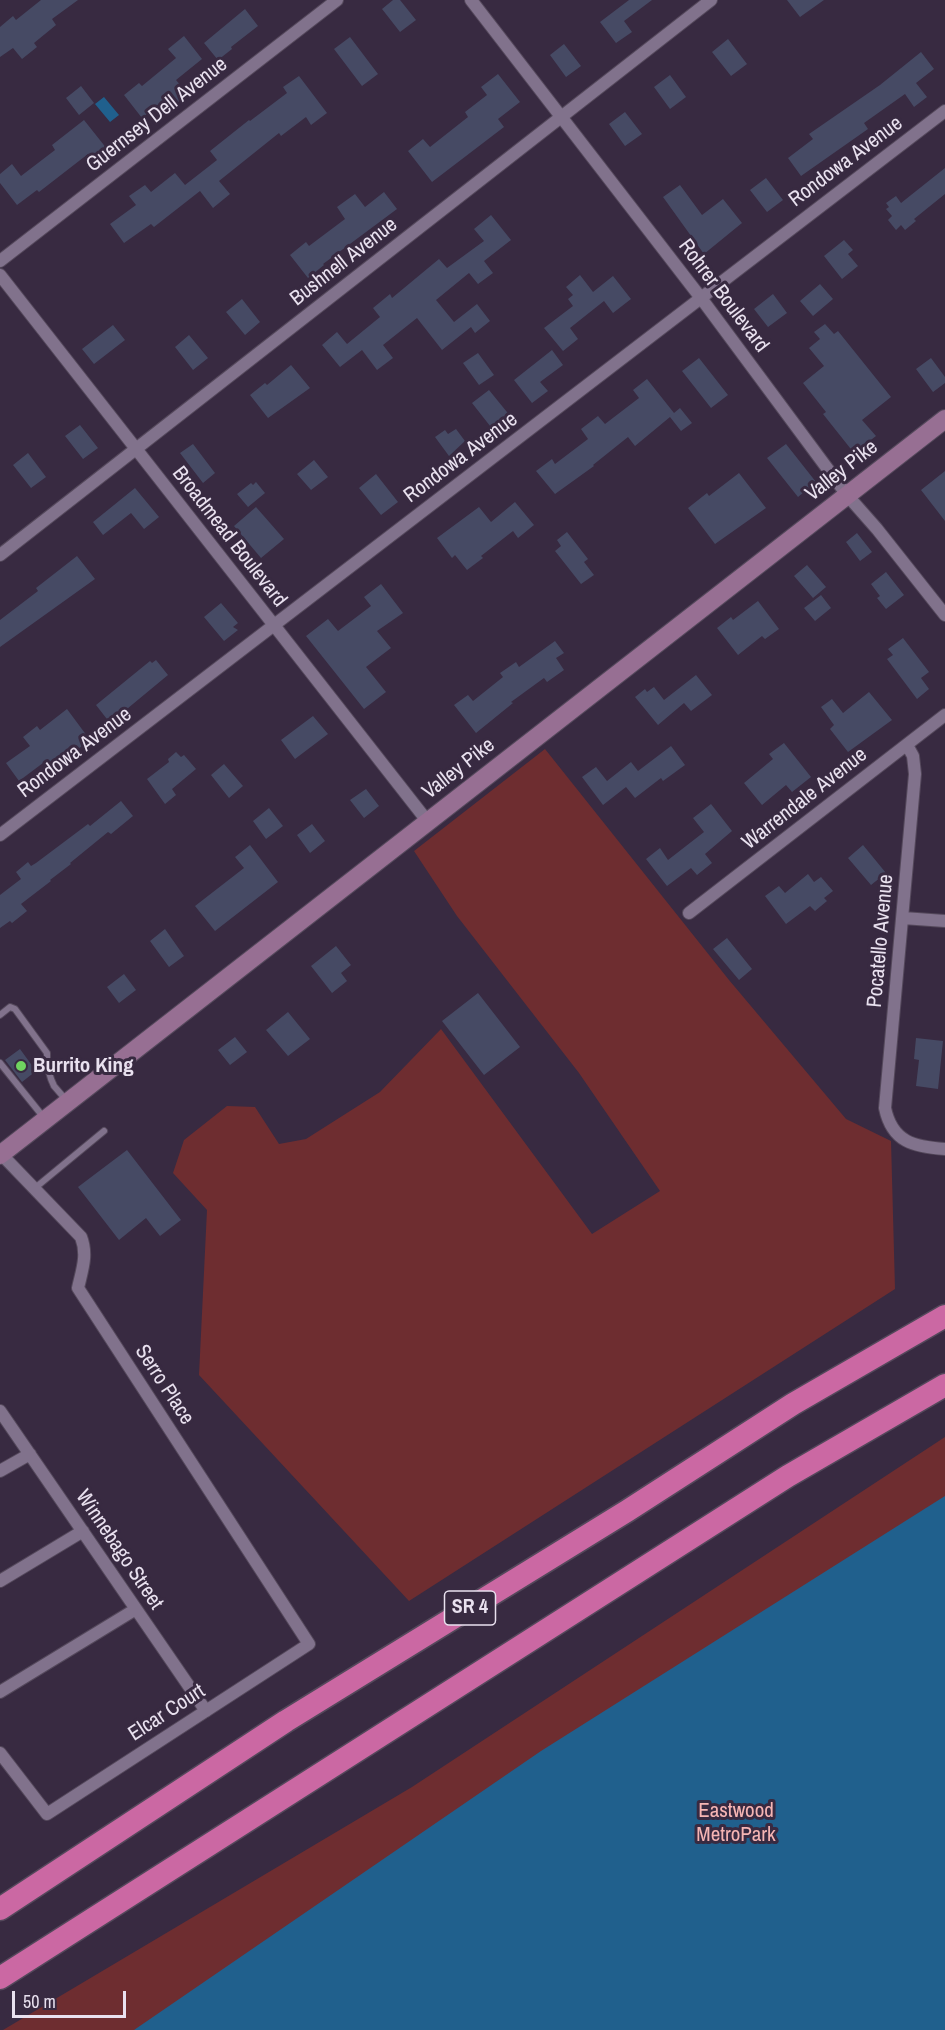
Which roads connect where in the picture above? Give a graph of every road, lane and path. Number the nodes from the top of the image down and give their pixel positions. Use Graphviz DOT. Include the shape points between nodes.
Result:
graph roads {
  1 [pos="337,0"];
  2 [pos="471,0"];
  3 [pos="711,0"];
  4 [pos="945,111"];
  5 [pos="561,117"];
  6 [pos="0,261"];
  7 [pos="0,275"];
  8 [pos="701,298"];
  9 [pos="945,419"];
  10 [pos="136,449"];
  11 [pos="847,495"];
  12 [pos="0,555"];
  13 [pos="945,615"];
  14 [pos="274,626"];
  15 [pos="945,715"];
  16 [pos="907,745"];
  17 [pos="428,822"];
  18 [pos="0,835"];
  19 [pos="689,913"];
  20 [pos="903,918"];
  21 [pos="945,921"];
  22 [pos="0,1015"];
  23 [pos="0,1063"];
  24 [pos="68,1101"];
  25 [pos="46,1119"];
  26 [pos="104,1131"];
  27 [pos="945,1149"];
  28 [pos="1,1154"];
  29 [pos="35,1188"];
  30 [pos="945,1316"];
  31 [pos="945,1385"];
  32 [pos="0,1411"];
  33 [pos="30,1454"];
  34 [pos="0,1471"];
  35 [pos="82,1531"];
  36 [pos="0,1581"];
  37 [pos="136,1608"];
  38 [pos="309,1644"];
  39 [pos="0,1692"];
  40 [pos="206,1711"];
  41 [pos="0,1753"];
  42 [pos="0,1909"];
  43 [pos="0,1978"];
  1 -- 6 [label="street, Guernsey Dell Avenue"];
  2 -- 5 [label="street, Rohrer Boulevard"];
  3 -- 5 [label="street, Bushnell Avenue"];
  4 -- 8 [label="street, Rondowa Avenue"];
  5 -- 8 [label="street, Rohrer Boulevard"];
  5 -- 10 [label="street, Bushnell Avenue"];
  7 -- 10 [label="street, Broadmead Boulevard"];
  8 -- 11 [label="street, Rohrer Boulevard"];
  8 -- 14 [label="street, Rondowa Avenue"];
  9 -- 11 [label="street, Valley Pike"];
  10 -- 12 [label="street, Bushnell Avenue"];
  10 -- 14 [label="street, Broadmead Boulevard"];
  11 -- 13 [label="street, Rohrer Boulevard"];
  11 -- 17 [label="street, Valley Pike"];
  14 -- 17 [label="street, Broadmead Boulevard"];
  14 -- 18 [label="street, Rondowa Avenue"];
  15 -- 16 [label="street, Warrendale Avenue"];
  16 -- 19 [label="street, Warrendale Avenue"];
  16 -- 20 [label="street, Pocatello Avenue" via="915,774"];
  17 -- 24 [label="street, Valley Pike"];
  20 -- 21 [label="street"];
  20 -- 27 [label="street, Pocatello Avenue" via="885,1108 892,1129 901,1137 926,1148"];
  22 -- 24 [label="lane" via="10,1006 15,1009 47,1053 54,1086"];
  23 -- 25 [label="lane"];
  24 -- 25 [label="street, Valley Pike"];
  25 -- 28 [label="street, Valley Pike"];
  26 -- 29 [label="lane"];
  28 -- 29 [label="street, Serro Place"];
  29 -- 38 [label="street, Serro Place" via="85,1246 78,1288"];
  30 -- 42 [label="highway, SR 4" via="793,1404 286,1721"];
  31 -- 43 [label="highway" via="788,1476"];
  32 -- 33 [label="street, Winnebago Street"];
  33 -- 34 [label="street"];
  33 -- 35 [label="street, Winnebago Street"];
  35 -- 36 [label="street"];
  35 -- 37 [label="street, Winnebago Street"];
  37 -- 39 [label="street"];
  37 -- 40 [label="street, Winnebago Street"];
  38 -- 40 [label="street, Elcar Court"];
  40 -- 41 [label="street, Elcar Court" via="47,1814"];
}
